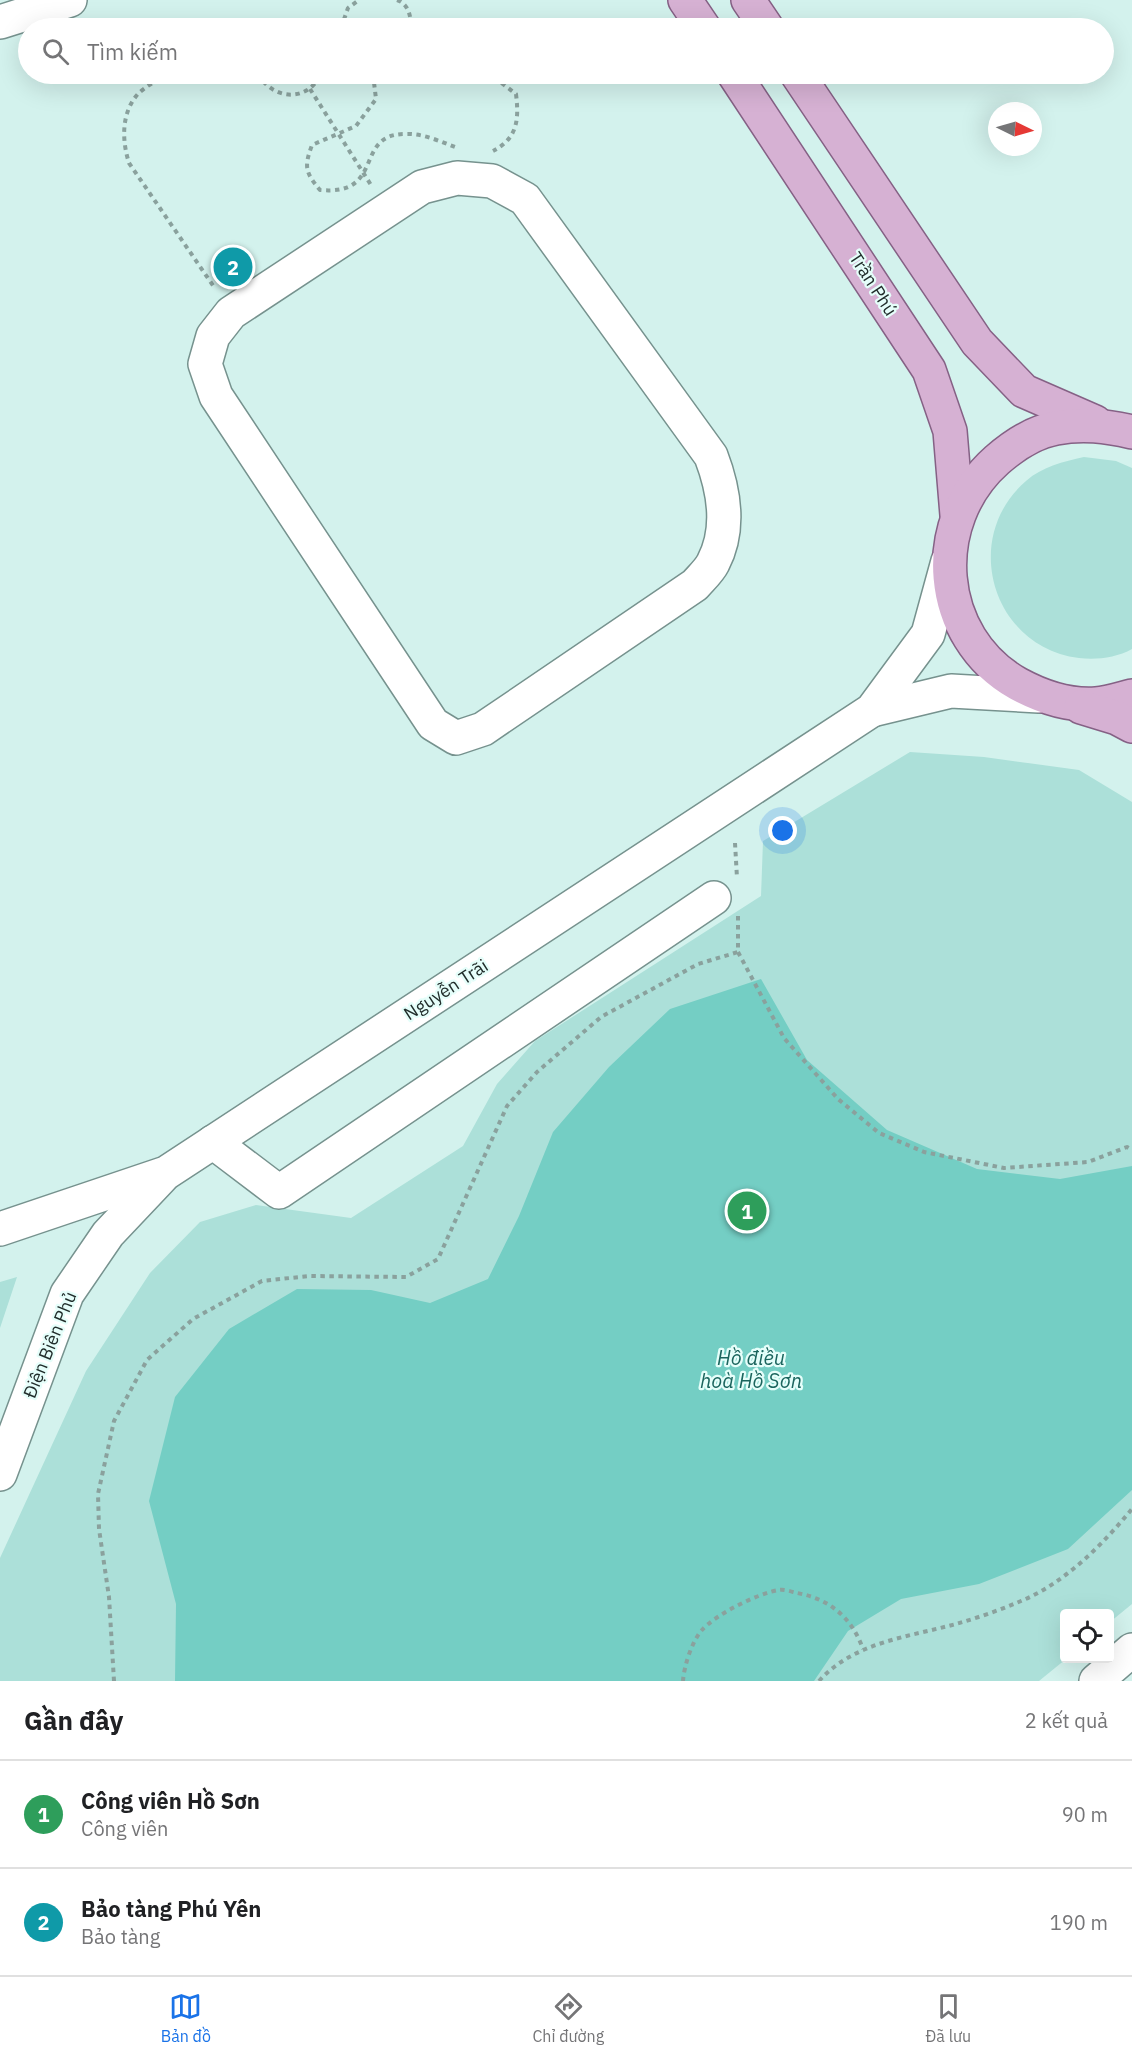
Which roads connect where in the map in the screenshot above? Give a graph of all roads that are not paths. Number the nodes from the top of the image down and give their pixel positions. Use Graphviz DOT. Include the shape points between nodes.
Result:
graph roads {
  1 [pos="70,0"];
  2 [pos="685,0"];
  3 [pos="748,0"];
  4 [pos="697,18"];
  5 [pos="760,18"];
  6 [pos="0,22"];
  7 [pos="741,84"];
  8 [pos="804,84"];
  9 [pos="387,210"];
  10 [pos="1099,424"];
  11 [pos="1132,432"];
  12 [pos="957,516"];
  13 [pos="948,561"];
  14 [pos="1132,696"];
  15 [pos="1054,699"];
  16 [pos="872,710"];
  17 [pos="1132,726"];
  18 [pos="714,898"];
  19 [pos="213,1142"];
  20 [pos="166,1173"];
  21 [pos="0,1229"];
  22 [pos="0,1474"];
  23 [pos="1132,1650"];
  24 [pos="1096,1681"];
  1 -- 6 [label="street"];
  2 -- 4 [label="main road"];
  3 -- 5 [label="main road"];
  7 -- 12 [label="main road, Trần Phú" via="929,370 950,431"];
  8 -- 10 [label="main road, Trần Phú" via="976,342 1024,391"];
  9 -- 9 [label="street" via="422,187 457,178 492,181 525,199 711,456 722,486 724,523 713,563 695,585 483,729 456,738 433,724 216,396 205,364 213,336 231,313"];
  10 -- 11 [label="main road, Trần Phú"];
  10 -- 12 [label="main road, Trần Phú" via="1054,428 1013,446 979,476"];
  12 -- 13 [label="main road, Trần Phú"];
  13 -- 15 [label="main road, Trần Phú" via="954,604 972,643 1002,675"];
  13 -- 16 [label="street" via="928,634"];
  14 -- 15 [label="main road, Trần Phú" via="1096,704"];
  15 -- 16 [label="street" via="951,691"];
  15 -- 17 [label="main road, Trần Phú"];
  16 -- 19 [label="street, Nguyễn Trãi"];
  18 -- 19 [label="street" via="279,1192"];
  19 -- 20 [label="street, Nguyễn Trãi"];
  20 -- 21 [label="street, Nguyễn Trãi"];
  20 -- 22 [label="street, Điện Biên Phủ" via="108,1234 67,1294"];
  23 -- 24 [label="street"];
}
